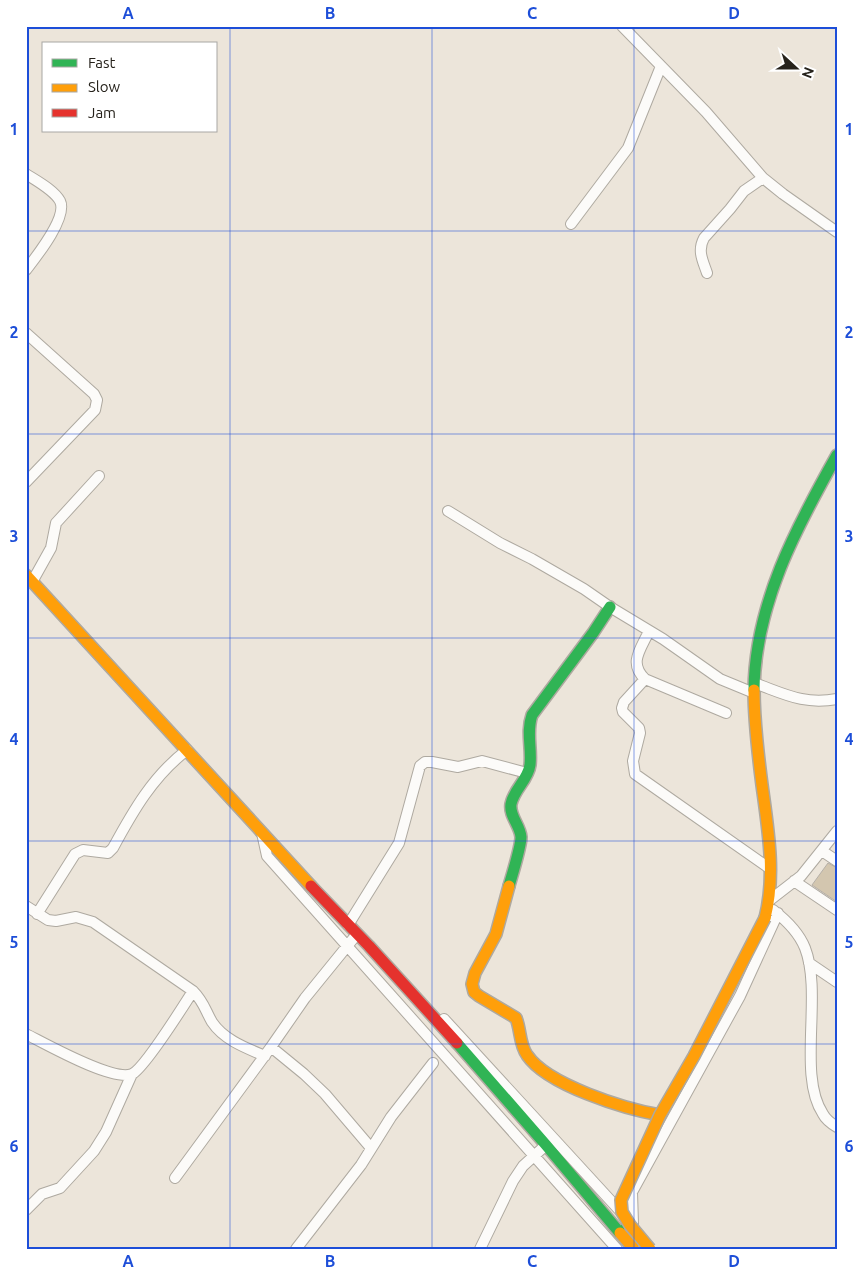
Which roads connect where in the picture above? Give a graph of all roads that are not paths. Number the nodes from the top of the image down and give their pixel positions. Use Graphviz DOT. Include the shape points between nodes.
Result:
graph roads {
  1 [pos="622,26"];
  2 [pos="661,66"];
  3 [pos="26,174"];
  4 [pos="763,178"];
  5 [pos="571,224"];
  6 [pos="837,232"];
  7 [pos="26,270"];
  8 [pos="707,273"];
  9 [pos="26,333"];
  10 [pos="837,455"];
  11 [pos="99,476"];
  12 [pos="26,482"];
  13 [pos="448,511"];
  14 [pos="29,578"];
  15 [pos="610,606"];
  16 [pos="649,631"];
  17 [pos="646,680"];
  18 [pos="754,688"];
  19 [pos="837,699"];
  20 [pos="726,713"];
  21 [pos="187,750"];
  22 [pos="527,773"];
  23 [pos="837,831"];
  24 [pos="261,832"];
  25 [pos="822,851"];
  26 [pos="837,861"];
  27 [pos="770,868"];
  28 [pos="794,881"];
  29 [pos="26,906"];
  30 [pos="772,906"];
  31 [pos="837,910"];
  32 [pos="38,914"];
  33 [pos="349,922"];
  34 [pos="357,934"];
  35 [pos="347,945"];
  36 [pos="809,963"];
  37 [pos="837,982"];
  38 [pos="193,991"];
  39 [pos="26,1034"];
  40 [pos="268,1052"];
  41 [pos="432,1063"];
  42 [pos="132,1074"];
  43 [pos="660,1115"];
  44 [pos="837,1127"];
  45 [pos="546,1145"];
  46 [pos="371,1148"];
  47 [pos="534,1155"];
  48 [pos="175,1178"];
  49 [pos="26,1210"];
  50 [pos="628,1227"];
  51 [pos="614,1246"];
  52 [pos="296,1249"];
  53 [pos="480,1249"];
  54 [pos="634,1249"];
  55 [pos="650,1249"];
  56 [pos="655,1249"];
  1 -- 2 [label="street"];
  2 -- 4 [label="street" via="712,118"];
  2 -- 5 [label="street" via="628,148"];
  3 -- 7 [label="street" via="61,203 50,236"];
  4 -- 6 [label="street"];
  4 -- 8 [label="street" via="744,191 700,244"];
  9 -- 12 [label="street" via="97,400 95,410"];
  10 -- 18 [label="street" via="786,552 760,634 755,656"];
  11 -- 14 [label="street" via="56,523 51,548"];
  13 -- 15 [label="street"];
  14 -- 21 [label="street"];
  15 -- 16 [label="street"];
  15 -- 22 [label="street" via="532,715 527,732"];
  16 -- 17 [label="street" via="636,663"];
  16 -- 18 [label="street" via="720,679"];
  17 -- 20 [label="street"];
  17 -- 27 [label="street" via="622,708 622,712 639,728 633,761 635,774"];
  18 -- 19 [label="street" via="803,701"];
  18 -- 27 [label="street"];
  21 -- 24 [label="street"];
  21 -- 32 [label="street" via="158,777 108,853 83,850 75,854"];
  22 -- 33 [label="street" via="482,761 458,767 432,762 420,766 399,842"];
  22 -- 43 [label="street" via="511,807 521,839 500,924 471,987 484,999 516,1018 525,1052 546,1070 589,1094"];
  23 -- 25 [label="street"];
  24 -- 33 [label="street"];
  24 -- 35 [label="street" via="267,856"];
  25 -- 26 [label="street"];
  25 -- 28 [label="street"];
  27 -- 30 [label="street"];
  28 -- 30 [label="street"];
  28 -- 31 [label="street"];
  29 -- 32 [label="street"];
  30 -- 36 [label="street" via="799,936"];
  30 -- 43 [label="street, bridge"];
  30 -- 50 [label="street" via="740,996 632,1192"];
  32 -- 38 [label="street" via="48,920 76,917 93,922"];
  33 -- 34 [label="street"];
  33 -- 50 [label="street"];
  34 -- 35 [label="street"];
  34 -- 45 [label="street"];
  35 -- 40 [label="street"];
  35 -- 47 [label="street"];
  36 -- 37 [label="street"];
  36 -- 44 [label="street" via="813,1083 819,1108"];
  38 -- 40 [label="street" via="225,1035 242,1047"];
  38 -- 42 [label="street" via="140,1068"];
  39 -- 42 [label="street" via="109,1073"];
  40 -- 46 [label="street" via="295,1066 325,1094"];
  40 -- 48 [label="street"];
  41 -- 46 [label="street"];
  42 -- 49 [label="street" via="94,1151 60,1188 42,1194"];
  43 -- 50 [label="street, bridge" via="621,1200"];
  45 -- 47 [label="street"];
  45 -- 50 [label="street"];
  46 -- 52 [label="street"];
  47 -- 51 [label="street"];
  47 -- 53 [label="street" via="514,1181"];
  50 -- 51 [label="street"];
  50 -- 54 [label="street, bridge"];
  50 -- 55 [label="street, bridge"];
  50 -- 56 [label="street"];
}
